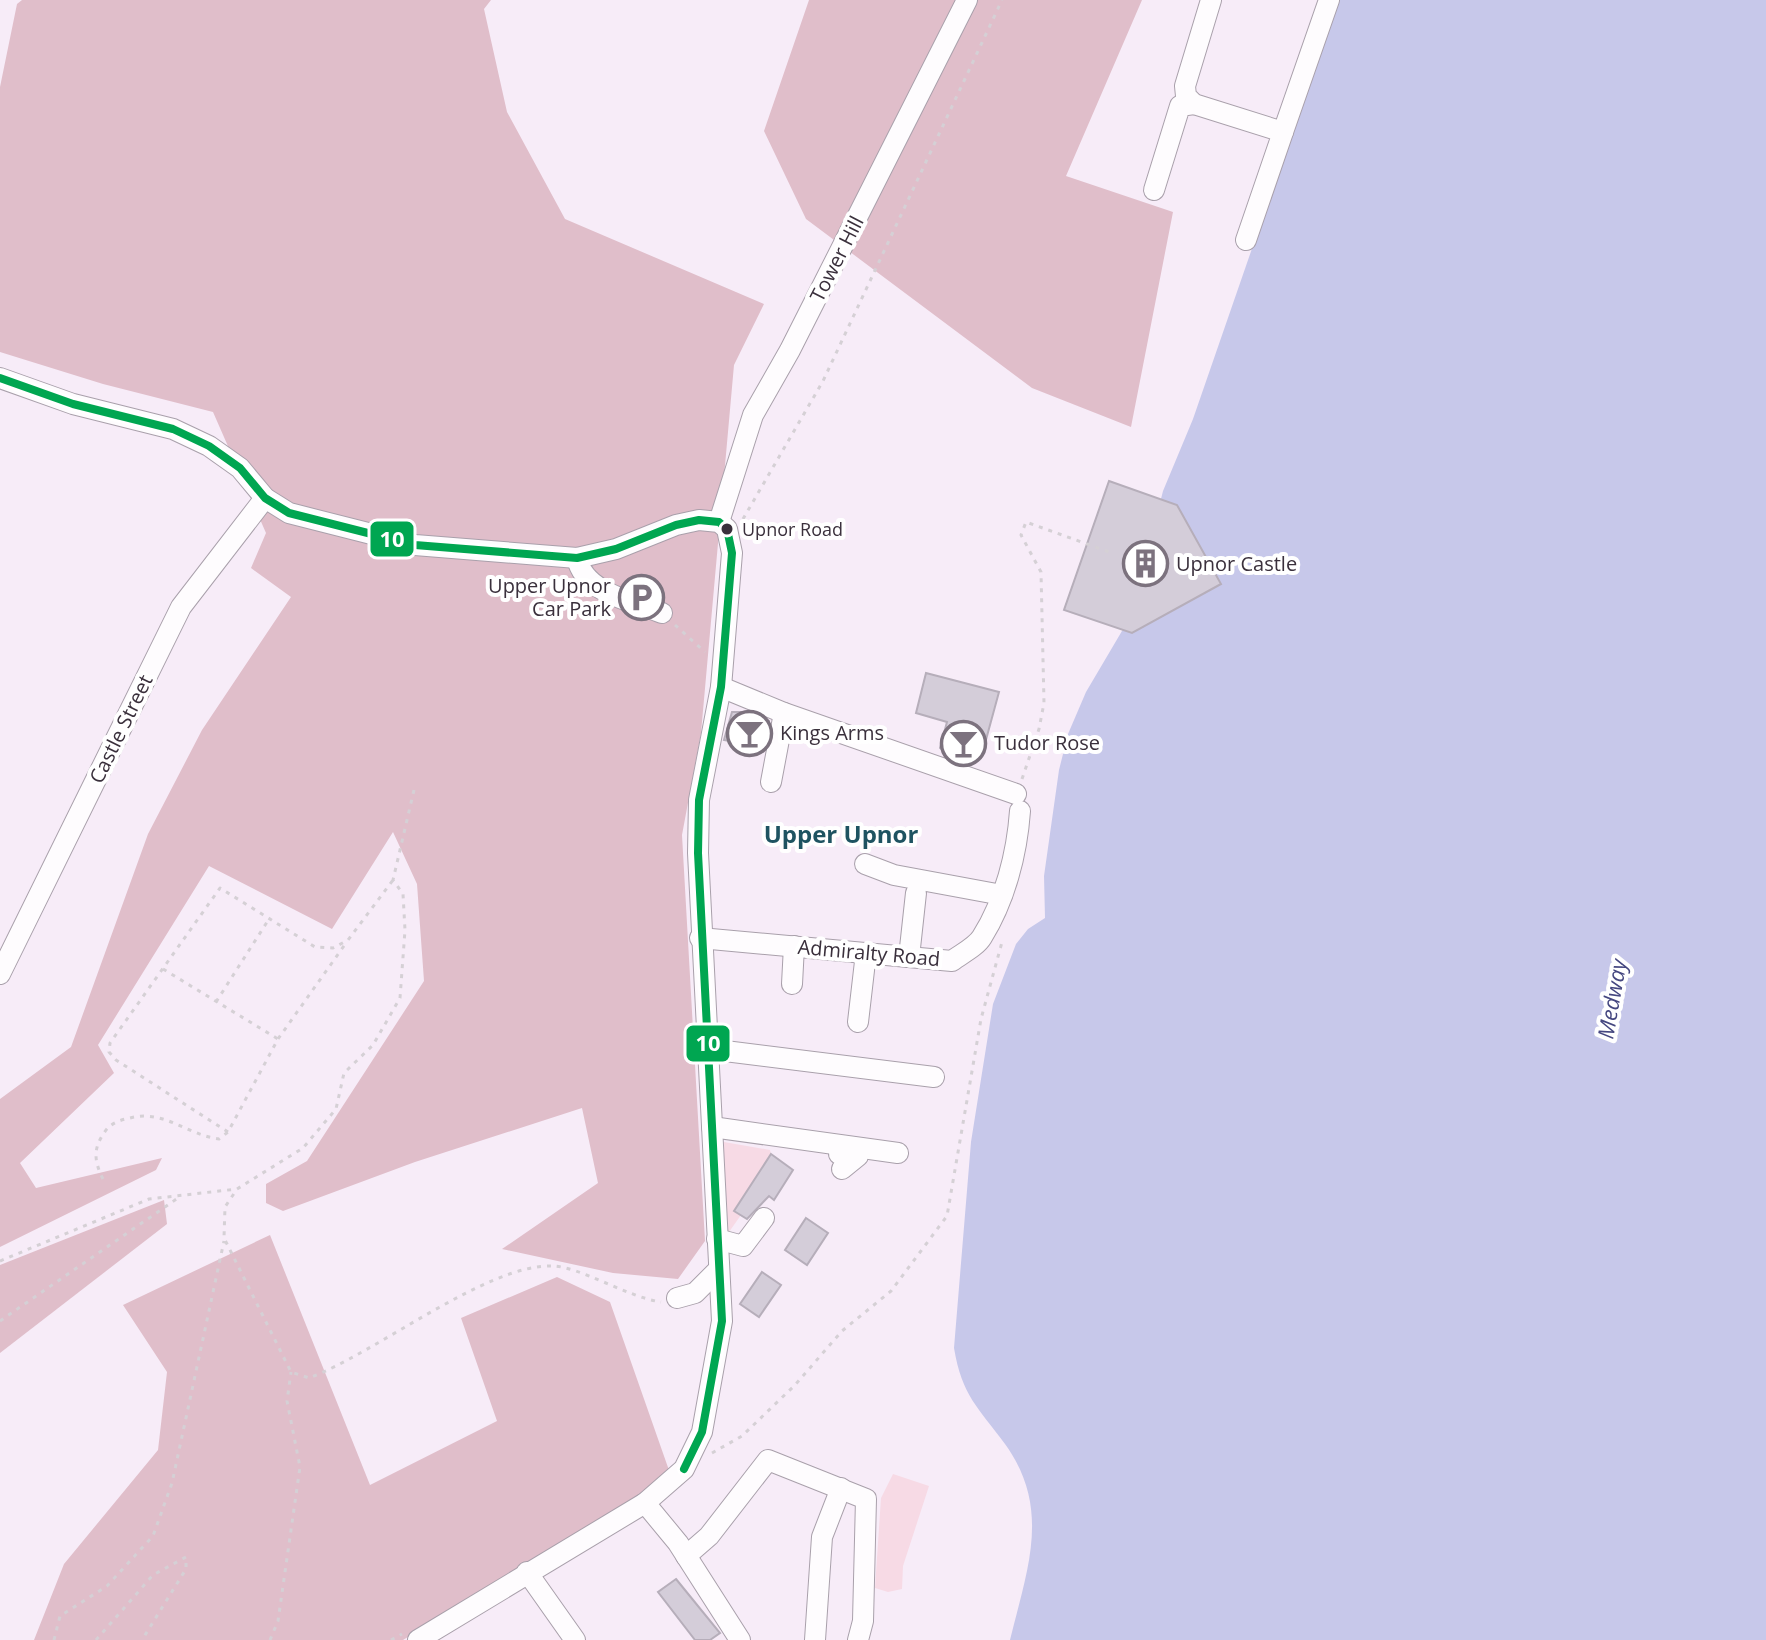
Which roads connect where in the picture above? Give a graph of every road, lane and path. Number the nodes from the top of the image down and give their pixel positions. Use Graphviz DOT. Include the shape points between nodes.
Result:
graph roads {
  1 [pos="967,0"];
  2 [pos="1002,0"];
  3 [pos="1211,0"];
  4 [pos="1329,0"];
  5 [pos="1194,104"];
  6 [pos="1283,132"];
  7 [pos="1154,190"];
  8 [pos="1246,240"];
  9 [pos="0,378"];
  10 [pos="265,498"];
  11 [pos="719,522"];
  12 [pos="730,541"];
  13 [pos="1112,553"];
  14 [pos="577,558"];
  15 [pos="662,613"];
  16 [pos="722,678"];
  17 [pos="784,713"];
  18 [pos="771,782"];
  19 [pos="414,790"];
  20 [pos="1018,803"];
  21 [pos="865,864"];
  22 [pos="393,880"];
  23 [pos="916,893"];
  24 [pos="1002,895"];
  25 [pos="269,919"];
  26 [pos="700,938"];
  27 [pos="348,940"];
  28 [pos="794,946"];
  29 [pos="866,953"];
  30 [pos="909,957"];
  31 [pos="163,969"];
  32 [pos="0,974"];
  33 [pos="792,984"];
  34 [pos="216,1002"];
  35 [pos="858,1022"];
  36 [pos="278,1039"];
  37 [pos="709,1049"];
  38 [pos="934,1077"];
  39 [pos="228,1132"];
  40 [pos="712,1133"];
  41 [pos="898,1153"];
  42 [pos="842,1169"];
  43 [pos="103,1179"];
  44 [pos="237,1189"];
  45 [pos="181,1195"];
  46 [pos="764,1218"];
  47 [pos="224,1238"];
  48 [pos="717,1239"];
  49 [pos="0,1261"];
  50 [pos="718,1270"];
  51 [pos="677,1298"];
  52 [pos="0,1321"];
  53 [pos="291,1372"];
  54 [pos="841,1488"];
  55 [pos="645,1503"];
  56 [pos="686,1556"];
  57 [pos="527,1572"];
  58 [pos="54,1640"];
  59 [pos="96,1640"];
  60 [pos="142,1640"];
  61 [pos="270,1640"];
  62 [pos="418,1640"];
  63 [pos="575,1640"];
  64 [pos="740,1640"];
  65 [pos="815,1640"];
  66 [pos="858,1640"];
  1 -- 11 [label="street, Tower Hill" via="753,415"];
  2 -- 12 [label="path" via="823,381"];
  3 -- 5 [label="street" via="1185,86"];
  4 -- 6 [label="street"];
  5 -- 6 [label="street"];
  5 -- 7 [label="street" via="1180,106"];
  6 -- 8 [label="street"];
  9 -- 10 [label="street" via="73,404 173,429 240,468"];
  10 -- 14 [label="street" via="289,513 415,545"];
  10 -- 32 [label="street, Castle Street" via="181,607"];
  11 -- 12 [label="street"];
  11 -- 14 [label="street" via="676,525"];
  12 -- 16 [label="street"];
  13 -- 20 [label="path" via="1026,522 1021,535 1041,572 1044,703"];
  14 -- 15 [label="street" via="580,572 594,586"];
  15 -- 16 [label="path"];
  16 -- 17 [label="street"];
  16 -- 26 [label="street" via="699,800"];
  17 -- 18 [label="street"];
  17 -- 20 [label="street"];
  19 -- 22 [label="path"];
  20 -- 24 [label="street, Admiralty Road" via="1011,870"];
  21 -- 24 [label="street" via="894,875"];
  22 -- 27 [label="path"];
  22 -- 44 [label="path" via="403,894 400,998 373,1045 344,1073 336,1109 303,1148"];
  23 -- 30 [label="street"];
  24 -- 30 [label="street, Admiralty Road" via="981,940 952,961"];
  25 -- 27 [label="path" via="315,947 333,948"];
  25 -- 31 [label="path" via="220,888"];
  25 -- 34 [label="path"];
  26 -- 28 [label="street, Admiralty Road"];
  26 -- 37 [label="street"];
  27 -- 36 [label="path"];
  28 -- 29 [label="street, Admiralty Road"];
  28 -- 33 [label="street"];
  29 -- 30 [label="street, Admiralty Road"];
  29 -- 35 [label="street"];
  31 -- 34 [label="path"];
  31 -- 39 [label="path" via="110,1043 109,1052"];
  34 -- 36 [label="path"];
  36 -- 39 [label="path"];
  37 -- 38 [label="street"];
  37 -- 40 [label="street"];
  39 -- 43 [label="path" via="219,1139 207,1138 148,1113 119,1120 107,1127 96,1145 95,1164"];
  40 -- 41 [label="street"];
  40 -- 42 [label="street" via="858,1156"];
  40 -- 48 [label="street"];
  44 -- 45 [label="path"];
  44 -- 47 [label="path" via="225,1207"];
  45 -- 49 [label="path" via="149,1199"];
  45 -- 52 [label="path"];
  46 -- 48 [label="street" via="743,1246"];
  47 -- 53 [label="path"];
  47 -- 58 [label="path" via="172,1483 153,1536 107,1586 60,1616"];
  48 -- 50 [label="street"];
  50 -- 51 [label="street" via="695,1293"];
  50 -- 55 [label="street" via="720,1342 702,1432 684,1469"];
  51 -- 53 [label="path" via="639,1299 556,1266 529,1267 490,1282 328,1371 309,1378"];
  53 -- 61 [label="path" via="287,1401 300,1467 278,1621"];
  54 -- 56 [label="street" via="768,1460 709,1536"];
  54 -- 65 [label="street" via="822,1537"];
  54 -- 66 [label="street" via="868,1502"];
  55 -- 56 [label="street"];
  55 -- 57 [label="street"];
  56 -- 64 [label="street"];
  57 -- 62 [label="street"];
  57 -- 63 [label="street"];
  59 -- 60 [label="path" via="153,1575 186,1557 186,1569"];
}
